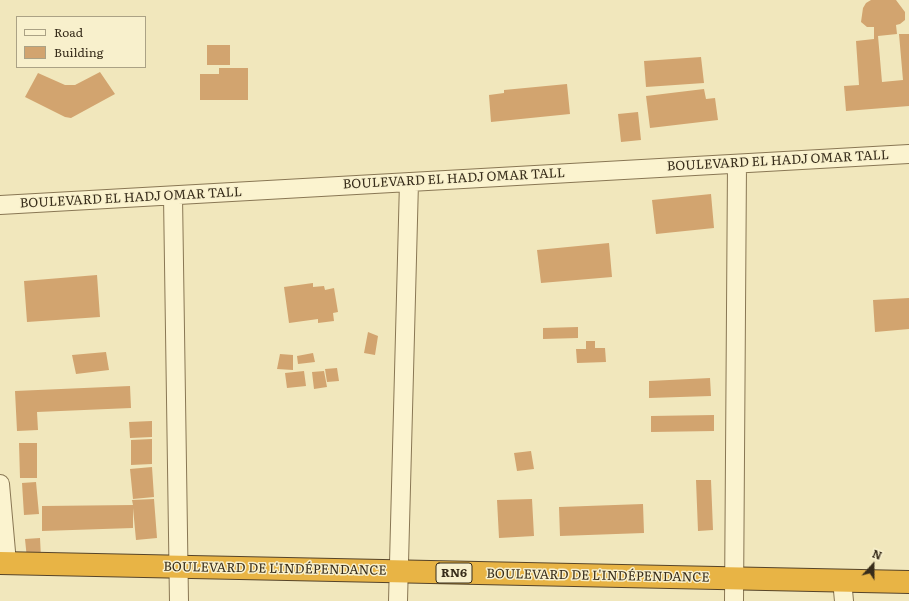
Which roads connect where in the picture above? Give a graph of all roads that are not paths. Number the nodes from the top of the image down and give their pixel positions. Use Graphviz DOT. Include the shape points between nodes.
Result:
graph roads {
  1 [pos="909,154"];
  2 [pos="737,164"];
  3 [pos="409,182"];
  4 [pos="173,196"];
  5 [pos="0,205"];
  6 [pos="0,484"];
  7 [pos="3,563"];
  8 [pos="180,567"];
  9 [pos="398,572"];
  10 [pos="734,578"];
  11 [pos="909,582"];
  12 [pos="843,591"];
  13 [pos="179,601"];
  14 [pos="398,601"];
  15 [pos="734,601"];
  1 -- 2 [label="street, BOULEVARD EL HADJ OMAR TALL"];
  2 -- 3 [label="street, BOULEVARD EL HADJ OMAR TALL"];
  2 -- 10 [label="street"];
  3 -- 4 [label="street, BOULEVARD EL HADJ OMAR TALL"];
  3 -- 9 [label="street"];
  4 -- 5 [label="street, BOULEVARD EL HADJ OMAR TALL"];
  4 -- 8 [label="street"];
  6 -- 7 [label="street"];
  7 -- 8 [label="highway, BOULEVARD DE L'INDÉPENDANCE / RN6"];
  8 -- 9 [label="highway, BOULEVARD DE L'INDÉPENDANCE / RN6"];
  8 -- 13 [label="street"];
  9 -- 10 [label="highway, BOULEVARD DE L'INDÉPENDANCE / RN6"];
  9 -- 14 [label="street"];
  10 -- 12 [label="highway, BOULEVARD DE L'INDÉPENDANCE / RN6"];
  10 -- 15 [label="street"];
  11 -- 12 [label="highway, BOULEVARD DE L'INDÉPENDANCE / RN6"];
}
